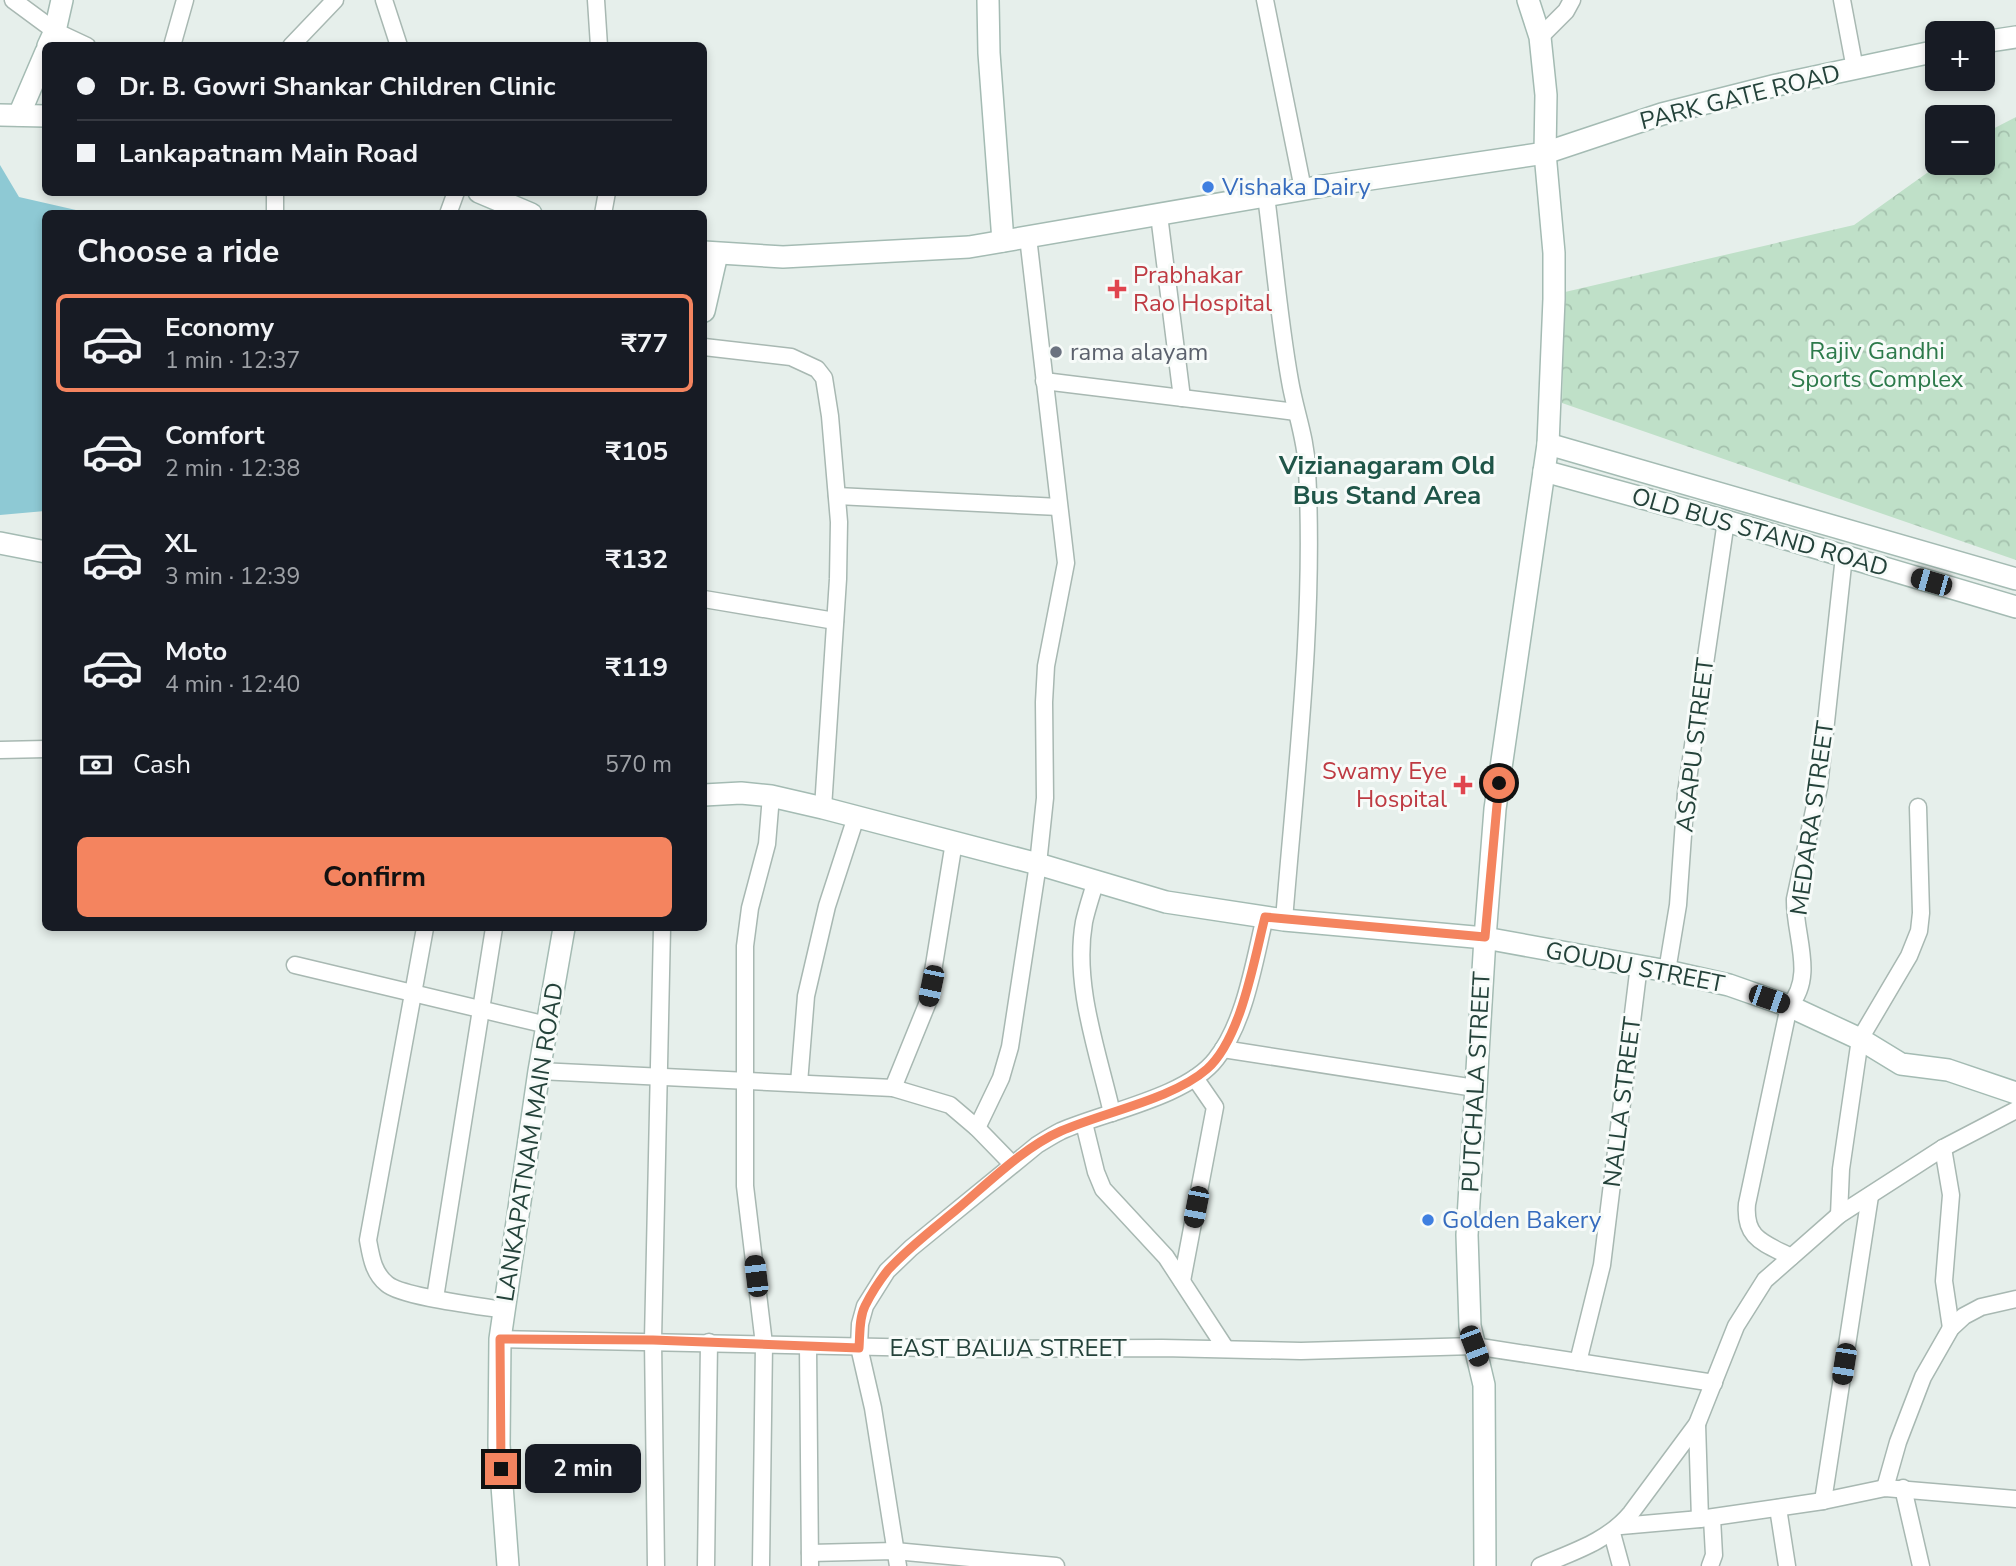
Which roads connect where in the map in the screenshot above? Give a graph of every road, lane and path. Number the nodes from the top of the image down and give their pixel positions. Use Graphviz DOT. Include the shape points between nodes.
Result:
graph roads {
  1 [pos="13,0"];
  2 [pos="62,0"];
  3 [pos="185,0"];
  4 [pos="335,0"];
  5 [pos="384,0"];
  6 [pos="596,0"];
  7 [pos="988,0"];
  8 [pos="1265,0"];
  9 [pos="1528,0"];
  10 [pos="1572,0"];
  11 [pos="1842,0"];
  12 [pos="1540,37"];
  13 [pos="2016,37"];
  14 [pos="52,38"];
  15 [pos="1995,40"];
  16 [pos="70,42"];
  17 [pos="173,42"];
  18 [pos="295,42"];
  19 [pos="398,42"];
  20 [pos="599,42"];
  21 [pos="1925,54"];
  22 [pos="42,59"];
  23 [pos="1855,69"];
  24 [pos="9,115"];
  25 [pos="42,116"];
  26 [pos="1545,153"];
  27 [pos="1303,189"];
  28 [pos="488,196"];
  29 [pos="1266,196"];
  30 [pos="522,210"];
  31 [pos="1159,215"];
  32 [pos="1028,237"];
  33 [pos="1003,242"];
  34 [pos="710,253"];
  35 [pos="707,282"];
  36 [pos="707,347"];
  37 [pos="1044,381"];
  38 [pos="1182,398"];
  39 [pos="1296,412"];
  40 [pos="1548,444"];
  41 [pos="1544,471"];
  42 [pos="837,496"];
  43 [pos="1059,507"];
  44 [pos="1726,521"];
  45 [pos="0,543"];
  46 [pos="42,551"];
  47 [pos="1844,556"];
  48 [pos="2016,579"];
  49 [pos="707,600"];
  50 [pos="2016,607"];
  51 [pos="835,621"];
  52 [pos="42,749"];
  53 [pos="0,750"];
  54 [pos="707,795"];
  55 [pos="771,796"];
  56 [pos="1918,807"];
  57 [pos="823,808"];
  58 [pos="856,817"];
  59 [pos="954,842"];
  60 [pos="1038,864"];
  61 [pos="1096,880"];
  62 [pos="1274,919"];
  63 [pos="424,931"];
  64 [pos="493,931"];
  65 [pos="563,931"];
  66 [pos="662,931"];
  67 [pos="1485,937"];
  68 [pos="295,965"];
  69 [pos="1639,965"];
  70 [pos="1667,971"];
  71 [pos="413,993"];
  72 [pos="1789,1006"];
  73 [pos="480,1009"];
  74 [pos="547,1025"];
  75 [pos="1860,1039"];
  76 [pos="1223,1049"];
  77 [pos="539,1071"];
  78 [pos="658,1075"];
  79 [pos="1195,1078"];
  80 [pos="744,1080"];
  81 [pos="799,1083"];
  82 [pos="893,1088"];
  83 [pos="1475,1088"];
  84 [pos="2016,1093"];
  85 [pos="2016,1110"];
  86 [pos="1112,1113"];
  87 [pos="1084,1123"];
  88 [pos="977,1128"];
  89 [pos="1943,1147"];
  90 [pos="1012,1164"];
  91 [pos="1870,1196"];
  92 [pos="1839,1215"];
  93 [pos="1791,1257"];
  94 [pos="1182,1281"];
  95 [pos="435,1298"];
  96 [pos="2016,1299"];
  97 [pos="504,1310"];
  98 [pos="1951,1328"];
  99 [pos="500,1339"];
  100 [pos="653,1340"];
  101 [pos="709,1342"];
  102 [pos="764,1344"];
  103 [pos="808,1346"];
  104 [pos="1474,1346"];
  105 [pos="859,1348"];
  106 [pos="1226,1349"];
  107 [pos="1578,1362"];
  108 [pos="1714,1383"];
  109 [pos="1697,1423"];
  110 [pos="1885,1488"];
  111 [pos="1903,1488"];
  112 [pos="2016,1499"];
  113 [pos="1823,1501"];
  114 [pos="1778,1508"];
  115 [pos="1706,1519"];
  116 [pos="1617,1529"];
  117 [pos="1577,1558"];
  118 [pos="897,1559"];
  119 [pos="810,1560"];
  120 [pos="508,1566"];
  121 [pos="656,1566"];
  122 [pos="706,1566"];
  123 [pos="761,1566"];
  124 [pos="1056,1566"];
  125 [pos="1485,1566"];
  126 [pos="1539,1566"];
  127 [pos="1621,1566"];
  128 [pos="1710,1566"];
  129 [pos="1787,1566"];
  130 [pos="1921,1566"];
  1 -- 14 [label="street"];
  2 -- 14 [label="street"];
  3 -- 17 [label="street"];
  4 -- 18 [label="street"];
  5 -- 19 [label="street"];
  6 -- 20 [label="street"];
  7 -- 33 [label="street"];
  8 -- 27 [label="street"];
  9 -- 12 [label="street, PUTCHALA STREET"];
  10 -- 12 [label="street"];
  11 -- 23 [label="street"];
  12 -- 26 [label="street, PUTCHALA STREET"];
  13 -- 15 [label="street"];
  14 -- 16 [label="street"];
  21 -- 23 [label="street, PARK GATE ROAD"];
  22 -- 24 [label="street"];
  23 -- 26 [label="street, PARK GATE ROAD" via="1662,114"];
  24 -- 25 [label="street"];
  26 -- 27 [label="street, PARK GATE ROAD"];
  26 -- 40 [label="street, PUTCHALA STREET" via="1554,253"];
  27 -- 29 [label="street, PARK GATE ROAD"];
  28 -- 30 [label="street"];
  29 -- 31 [label="street, PARK GATE ROAD"];
  29 -- 39 [label="street"];
  31 -- 32 [label="street, PARK GATE ROAD"];
  31 -- 38 [label="street"];
  32 -- 33 [label="street, PARK GATE ROAD"];
  32 -- 37 [label="street"];
  33 -- 34 [label="street, PARK GATE ROAD" via="869,254 783,257"];
  34 -- 35 [label="street"];
  36 -- 42 [label="street" via="792,357 817,369 824,378 830,416"];
  37 -- 38 [label="street"];
  37 -- 43 [label="street"];
  38 -- 39 [label="street"];
  39 -- 62 [label="street" via="1306,443 1308,587 1303,687"];
  40 -- 41 [label="street, PUTCHALA STREET"];
  40 -- 48 [label="street, OLD BUS STAND ROAD"];
  41 -- 44 [label="street, OLD BUS STAND ROAD"];
  41 -- 67 [label="street, PUTCHALA STREET" via="1495,809"];
  42 -- 43 [label="street"];
  42 -- 51 [label="street"];
  43 -- 60 [label="street" via="1066,563 1046,666 1045,798"];
  44 -- 47 [label="street, OLD BUS STAND ROAD"];
  44 -- 70 [label="street, ASAPU STREET" via="1686,793 1678,905"];
  45 -- 46 [label="street"];
  47 -- 50 [label="street, OLD BUS STAND ROAD"];
  47 -- 72 [label="street, MEDARA STREET" via="1819,787 1794,917 1803,971 1800,989"];
  49 -- 51 [label="street"];
  51 -- 57 [label="street"];
  52 -- 53 [label="street"];
  54 -- 55 [label="street, GOUDU STREET"];
  55 -- 57 [label="street, GOUDU STREET"];
  55 -- 80 [label="street" via="767,844 746,928"];
  56 -- 75 [label="street" via="1919,932"];
  57 -- 58 [label="street, GOUDU STREET"];
  58 -- 59 [label="street, GOUDU STREET"];
  58 -- 81 [label="street" via="827,906 806,996"];
  59 -- 60 [label="street, GOUDU STREET"];
  59 -- 82 [label="street" via="928,1002"];
  60 -- 61 [label="street, GOUDU STREET"];
  60 -- 88 [label="street" via="1010,1047"];
  61 -- 62 [label="street, GOUDU STREET" via="1166,902"];
  61 -- 86 [label="street" via="1084,922 1083,977"];
  62 -- 67 [label="street, GOUDU STREET"];
  62 -- 76 [label="street"];
  63 -- 71 [label="street"];
  64 -- 73 [label="street"];
  65 -- 74 [label="street, LANKAPATNAM MAIN ROAD"];
  66 -- 78 [label="street"];
  67 -- 69 [label="street, GOUDU STREET"];
  67 -- 83 [label="street, PUTCHALA STREET"];
  68 -- 71 [label="street"];
  69 -- 70 [label="street, GOUDU STREET"];
  69 -- 107 [label="street, NALLA STREET" via="1602,1265"];
  70 -- 72 [label="street, GOUDU STREET" via="1729,985"];
  71 -- 73 [label="street"];
  71 -- 95 [label="street" via="368,1240 377,1273 387,1285"];
  72 -- 75 [label="street, GOUDU STREET"];
  72 -- 93 [label="street, MEDARA STREET" via="1745,1219 1750,1231"];
  73 -- 74 [label="street"];
  73 -- 95 [label="street"];
  74 -- 77 [label="street, LANKAPATNAM MAIN ROAD"];
  75 -- 84 [label="street, GOUDU STREET" via="1901,1063 1948,1070"];
  75 -- 92 [label="street"];
  76 -- 79 [label="street"];
  76 -- 83 [label="street"];
  77 -- 78 [label="street"];
  77 -- 97 [label="street, LANKAPATNAM MAIN ROAD"];
  78 -- 80 [label="street"];
  78 -- 100 [label="street"];
  79 -- 86 [label="street"];
  79 -- 94 [label="street" via="1215,1107"];
  80 -- 81 [label="street"];
  80 -- 102 [label="street" via="746,1198"];
  81 -- 82 [label="street"];
  82 -- 88 [label="street" via="950,1105"];
  83 -- 104 [label="street, PUTCHALA STREET" via="1467,1235"];
  85 -- 89 [label="street"];
  86 -- 87 [label="street"];
  87 -- 90 [label="street" via="1060,1131"];
  87 -- 94 [label="street" via="1103,1189 1147,1233"];
  88 -- 90 [label="street"];
  89 -- 91 [label="street"];
  89 -- 98 [label="street" via="1951,1195 1944,1281"];
  90 -- 105 [label="street" via="887,1271 865,1306"];
  91 -- 92 [label="street"];
  91 -- 113 [label="street"];
  92 -- 93 [label="street"];
  93 -- 108 [label="street" via="1765,1280 1736,1326"];
  94 -- 106 [label="street"];
  95 -- 97 [label="street"];
  96 -- 98 [label="street" via="1980,1307"];
  97 -- 99 [label="street, LANKAPATNAM MAIN ROAD"];
  98 -- 110 [label="street" via="1923,1377"];
  99 -- 100 [label="street, EAST BALIJA STREET"];
  99 -- 120 [label="street, LANKAPATNAM MAIN ROAD" via="499,1445"];
  100 -- 101 [label="street, EAST BALIJA STREET"];
  100 -- 121 [label="street"];
  101 -- 102 [label="street, EAST BALIJA STREET"];
  101 -- 122 [label="street"];
  102 -- 103 [label="street, EAST BALIJA STREET"];
  102 -- 123 [label="street"];
  103 -- 105 [label="street, EAST BALIJA STREET"];
  103 -- 119 [label="street"];
  104 -- 106 [label="street, EAST BALIJA STREET"];
  104 -- 107 [label="street, EAST BALIJA STREET"];
  104 -- 125 [label="street, PUTCHALA STREET" via="1484,1385"];
  105 -- 106 [label="street, EAST BALIJA STREET"];
  105 -- 118 [label="street"];
  107 -- 108 [label="street, EAST BALIJA STREET"];
  108 -- 109 [label="street"];
  109 -- 115 [label="street"];
  109 -- 116 [label="street"];
  110 -- 111 [label="street"];
  110 -- 113 [label="street"];
  111 -- 112 [label="street"];
  111 -- 130 [label="street"];
  113 -- 114 [label="street"];
  114 -- 115 [label="street"];
  114 -- 129 [label="street"];
  115 -- 116 [label="street"];
  115 -- 128 [label="street" via="1713,1555"];
  116 -- 117 [label="street"];
  116 -- 127 [label="street"];
  117 -- 126 [label="street"];
  118 -- 119 [label="street"];
  118 -- 124 [label="street"];
}
